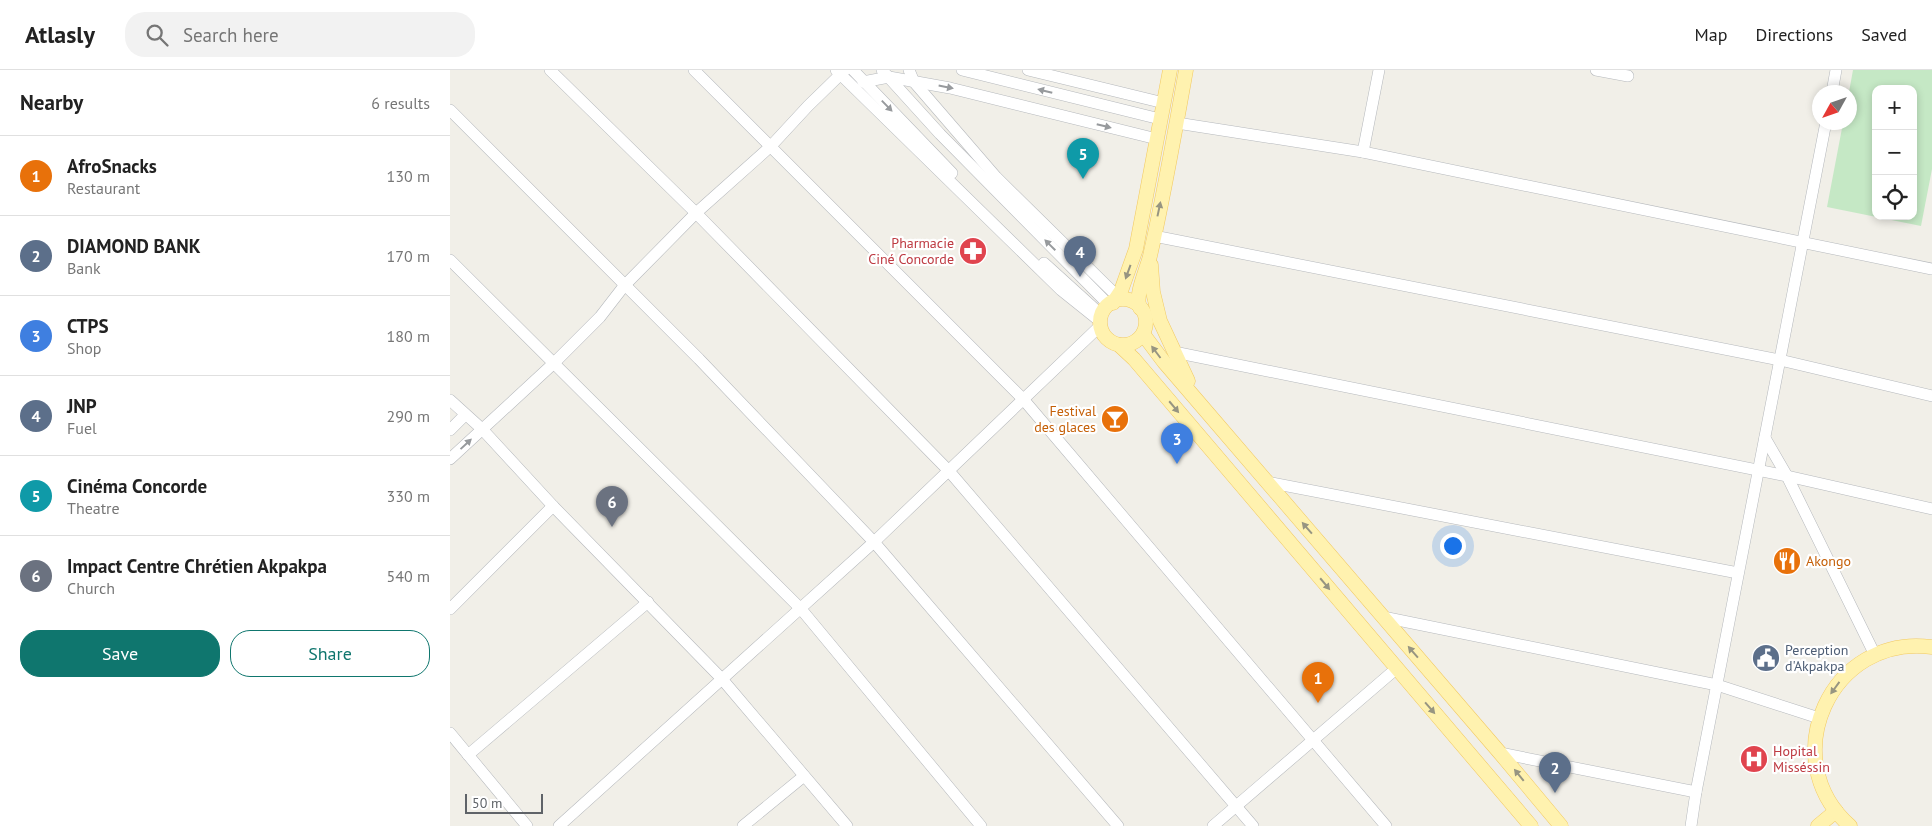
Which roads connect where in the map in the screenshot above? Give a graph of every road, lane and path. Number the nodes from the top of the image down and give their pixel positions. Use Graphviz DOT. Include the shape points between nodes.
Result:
graph roads {
  1 [pos="550,70"];
  2 [pos="694,70"];
  3 [pos="853,70"];
  4 [pos="909,70"];
  5 [pos="962,70"];
  6 [pos="1028,70"];
  7 [pos="1170,70"];
  8 [pos="1186,70"];
  9 [pos="1379,70"];
  10 [pos="1596,70"];
  11 [pos="1836,70"];
  12 [pos="840,71"];
  13 [pos="886,74"];
  14 [pos="1628,76"];
  15 [pos="864,82"];
  16 [pos="914,82"];
  17 [pos="1833,85"];
  18 [pos="1164,103"];
  19 [pos="450,110"];
  20 [pos="1160,119"];
  21 [pos="1177,123"];
  22 [pos="1824,130"];
  23 [pos="1157,139"];
  24 [pos="771,146"];
  25 [pos="1363,152"];
  26 [pos="696,213"];
  27 [pos="1154,236"];
  28 [pos="1803,242"];
  29 [pos="1150,256"];
  30 [pos="450,260"];
  31 [pos="1932,269"];
  32 [pos="624,286"];
  33 [pos="1140,308"];
  34 [pos="1107,311"];
  35 [pos="1143,334"];
  36 [pos="1119,345"];
  37 [pos="1174,352"];
  38 [pos="1780,360"];
  39 [pos="554,363"];
  40 [pos="1932,396"];
  41 [pos="450,400"];
  42 [pos="1023,400"];
  43 [pos="465,415"];
  44 [pos="1210,415"];
  45 [pos="482,429"];
  46 [pos="450,430"];
  47 [pos="1765,438"];
  48 [pos="450,459"];
  49 [pos="1758,470"];
  50 [pos="949,471"];
  51 [pos="1787,476"];
  52 [pos="1267,482"];
  53 [pos="553,506"];
  54 [pos="1932,509"];
  55 [pos="874,542"];
  56 [pos="1738,573"];
  57 [pos="648,602"];
  58 [pos="450,609"];
  59 [pos="802,609"];
  60 [pos="1383,617"];
  61 [pos="1932,647"];
  62 [pos="1875,655"];
  63 [pos="1396,668"];
  64 [pos="722,679"];
  65 [pos="1717,685"];
  66 [pos="1820,718"];
  67 [pos="450,733"];
  68 [pos="1313,740"];
  69 [pos="1500,752"];
  70 [pos="468,755"];
  71 [pos="804,776"];
  72 [pos="1696,792"];
  73 [pos="1236,806"];
  74 [pos="1836,811"];
  75 [pos="1846,825"];
  76 [pos="527,826"];
  77 [pos="559,826"];
  78 [pos="743,826"];
  79 [pos="847,826"];
  80 [pos="981,826"];
  81 [pos="1118,826"];
  82 [pos="1213,826"];
  83 [pos="1252,826"];
  84 [pos="1386,826"];
  85 [pos="1532,826"];
  86 [pos="1561,826"];
  87 [pos="1692,826"];
  88 [pos="1818,826"];
  1 -- 26 [label="street"];
  2 -- 24 [label="street"];
  3 -- 15 [label="street"];
  4 -- 16 [label="street"];
  20 -- 5 [label="street, one-way"];
  6 -- 18 [label="street"];
  7 -- 18 [label="main road"];
  8 -- 21 [label="main road"];
  9 -- 25 [label="street"];
  10 -- 14 [label="street"];
  11 -- 17 [label="street"];
  12 -- 24 [label="street"];
  12 -- 34 [label="street" via="1061,290"];
  13 -- 15 [label="street"];
  13 -- 16 [label="street"];
  34 -- 13 [label="street, one-way"];
  15 -- 34 [label="street, one-way" via="972,193"];
  16 -- 23 [label="street, one-way"];
  16 -- 34 [label="street"];
  18 -- 20 [label="main road"];
  19 -- 32 [label="street"];
  20 -- 23 [label="main road"];
  21 -- 25 [label="street"];
  27 -- 21 [label="main road, one-way"];
  22 -- 28 [label="street"];
  23 -- 34 [label="main road, one-way" via="1136,249"];
  24 -- 26 [label="street"];
  24 -- 42 [label="street"];
  25 -- 28 [label="street"];
  26 -- 32 [label="street"];
  26 -- 50 [label="street"];
  27 -- 29 [label="main road"];
  27 -- 38 [label="street"];
  28 -- 31 [label="street"];
  28 -- 38 [label="street"];
  29 -- 33 [label="main road" via="1140,292"];
  29 -- 37 [label="main road" via="1156,308"];
  30 -- 39 [label="street"];
  32 -- 39 [label="street" via="600,317"];
  32 -- 55 [label="street" via="699,359"];
  33 -- 34 [label="main road" via="1127,300"];
  33 -- 35 [label="main road" via="1146,321"];
  34 -- 36 [label="main road" via="1107,338"];
  34 -- 42 [label="street"];
  35 -- 36 [label="main road" via="1132,344"];
  44 -- 35 [label="main road, one-way"];
  36 -- 63 [label="main road, one-way"];
  37 -- 44 [label="main road" via="1194,393"];
  37 -- 49 [label="street"];
  38 -- 40 [label="street"];
  38 -- 47 [label="street"];
  39 -- 45 [label="street"];
  39 -- 59 [label="street"];
  41 -- 43 [label="street"];
  42 -- 50 [label="street"];
  42 -- 68 [label="street"];
  43 -- 45 [label="street"];
  43 -- 46 [label="street"];
  44 -- 52 [label="main road"];
  48 -- 45 [label="street, one-way"];
  45 -- 53 [label="street"];
  47 -- 49 [label="street"];
  47 -- 51 [label="street"];
  49 -- 51 [label="street"];
  49 -- 56 [label="street"];
  50 -- 55 [label="street"];
  50 -- 73 [label="street"];
  51 -- 54 [label="street"];
  51 -- 62 [label="street"];
  52 -- 56 [label="street"];
  60 -- 52 [label="main road, one-way"];
  53 -- 57 [label="street"];
  53 -- 58 [label="street"];
  55 -- 59 [label="street"];
  55 -- 81 [label="street"];
  56 -- 65 [label="street"];
  57 -- 64 [label="street"];
  57 -- 70 [label="street"];
  59 -- 64 [label="street"];
  59 -- 80 [label="street"];
  60 -- 65 [label="street"];
  69 -- 60 [label="main road, one-way"];
  61 -- 62 [label="main road" via="1905,646"];
  62 -- 66 [label="main road, one-way" via="1840,680"];
  63 -- 68 [label="street"];
  63 -- 85 [label="main road, one-way"];
  64 -- 71 [label="street"];
  64 -- 77 [label="street"];
  65 -- 66 [label="street"];
  65 -- 72 [label="street"];
  66 -- 74 [label="main road" via="1815,737 1816,767"];
  67 -- 70 [label="street"];
  68 -- 73 [label="street"];
  68 -- 84 [label="street"];
  69 -- 72 [label="street"];
  86 -- 69 [label="main road, one-way"];
  70 -- 76 [label="street"];
  71 -- 78 [label="street"];
  71 -- 79 [label="street"];
  72 -- 87 [label="street"];
  73 -- 82 [label="street"];
  73 -- 83 [label="street"];
  74 -- 75 [label="main road"];
  74 -- 88 [label="main road"];
}
